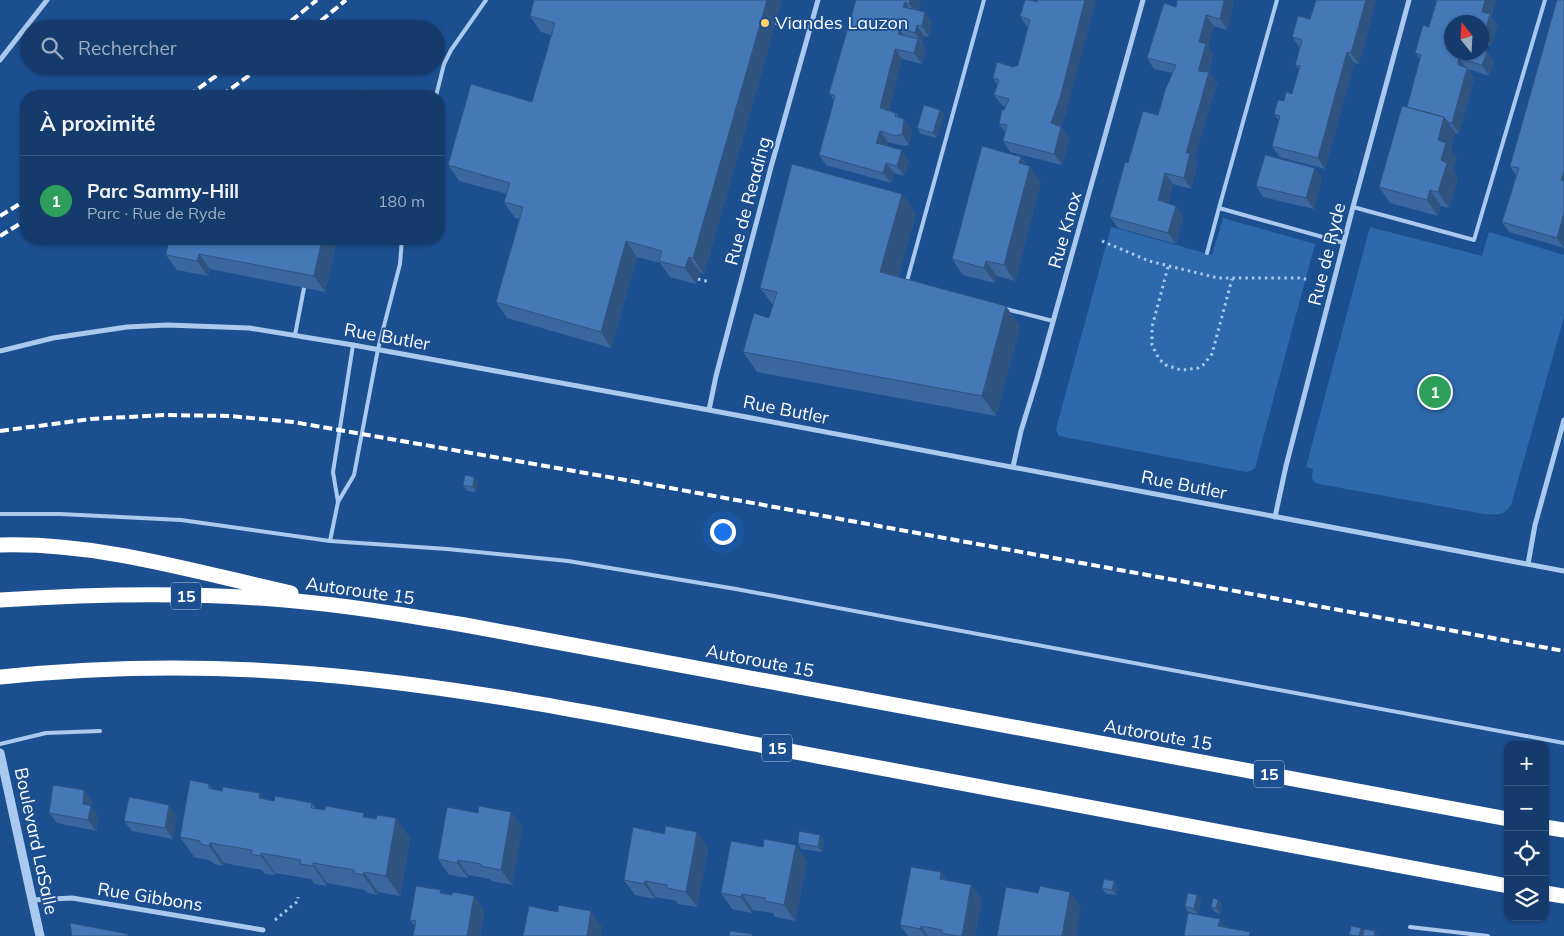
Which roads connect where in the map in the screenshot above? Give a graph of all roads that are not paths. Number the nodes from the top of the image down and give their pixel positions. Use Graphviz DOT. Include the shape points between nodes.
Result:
graph roads {
  1 [pos="47,0"];
  2 [pos="486,0"];
  3 [pos="818,0"];
  4 [pos="984,0"];
  5 [pos="1143,0"];
  6 [pos="1277,0"];
  7 [pos="1410,0"];
  8 [pos="1544,0"];
  9 [pos="31,20"];
  10 [pos="20,34"];
  11 [pos="0,60"];
  12 [pos="445,62"];
  13 [pos="441,75"];
  14 [pos="438,90"];
  15 [pos="1353,207"];
  16 [pos="1220,208"];
  17 [pos="1344,243"];
  18 [pos="402,245"];
  19 [pos="1206,253"];
  20 [pos="916,284"];
  21 [pos="304,288"];
  22 [pos="1001,307"];
  23 [pos="1053,321"];
  24 [pos="295,335"];
  25 [pos="353,344"];
  26 [pos="378,349"];
  27 [pos="0,351"];
  28 [pos="708,410"];
  29 [pos="1564,420"];
  30 [pos="1013,467"];
  31 [pos="338,502"];
  32 [pos="0,514"];
  33 [pos="1275,517"];
  34 [pos="330,541"];
  35 [pos="5,545"];
  36 [pos="1528,564"];
  37 [pos="1564,571"];
  38 [pos="0,600"];
  39 [pos="351,607"];
  40 [pos="0,677"];
  41 [pos="100,730"];
  42 [pos="1564,743"];
  43 [pos="0,744"];
  44 [pos="0,753"];
  45 [pos="3,777"];
  46 [pos="1504,818"];
  47 [pos="1549,827"];
  48 [pos="1564,830"];
  49 [pos="1504,885"];
  50 [pos="1549,894"];
  51 [pos="1564,896"];
  52 [pos="32,900"];
  53 [pos="1410,927"];
  54 [pos="263,930"];
  55 [pos="40,936"];
  56 [pos="263,936"];
  57 [pos="1488,936"];
  1 -- 9 [label="street"];
  2 -- 12 [label="lane"];
  3 -- 28 [label="street, Rue de Reading"];
  4 -- 20 [label="lane" via="907,281"];
  5 -- 23 [label="street, Rue Knox"];
  6 -- 16 [label="lane"];
  7 -- 15 [label="street, Rue de Ryde"];
  8 -- 15 [label="lane" via="1474,240"];
  10 -- 11 [label="street"];
  13 -- 14 [label="lane"];
  15 -- 17 [label="street, Rue de Ryde"];
  16 -- 17 [label="lane"];
  16 -- 19 [label="lane"];
  17 -- 33 [label="street, Rue de Ryde"];
  18 -- 26 [label="lane" via="400,264"];
  21 -- 24 [label="lane"];
  22 -- 23 [label="lane"];
  23 -- 30 [label="street, Rue Knox"];
  24 -- 25 [label="street, Rue Butler"];
  24 -- 27 [label="street, Rue Butler" via="249,328 157,325 81,334"];
  25 -- 26 [label="street, Rue Butler"];
  25 -- 31 [label="lane" via="333,472"];
  26 -- 28 [label="street, Rue Butler"];
  26 -- 31 [label="lane" via="354,475"];
  28 -- 30 [label="street, Rue Butler"];
  29 -- 36 [label="street" via="1535,525"];
  30 -- 33 [label="street, Rue Butler"];
  31 -- 34 [label="lane"];
  32 -- 34 [label="lane" via="181,520"];
  33 -- 36 [label="street, Rue Butler"];
  34 -- 42 [label="lane" via="577,562 736,588"];
  35 -- 39 [label="highway" via="100,552"];
  36 -- 37 [label="street, Rue Butler"];
  38 -- 39 [label="highway, Autoroute 15 / 15" via="126,595 213,596"];
  39 -- 46 [label="highway, Autoroute 15 / 15" via="465,625"];
  40 -- 49 [label="highway, 15" via="138,668 239,670 313,674 467,692"];
  41 -- 43 [label="lane" via="46,733"];
  44 -- 45 [label="street, Boulevard LaSalle"];
  45 -- 52 [label="street, Boulevard LaSalle"];
  47 -- 48 [label="highway"];
  50 -- 51 [label="highway"];
  52 -- 54 [label="street, Rue Gibbons" via="72,898"];
  52 -- 55 [label="street, Boulevard LaSalle"];
  53 -- 57 [label="lane"];
  54 -- 56 [label="lane"];
}
